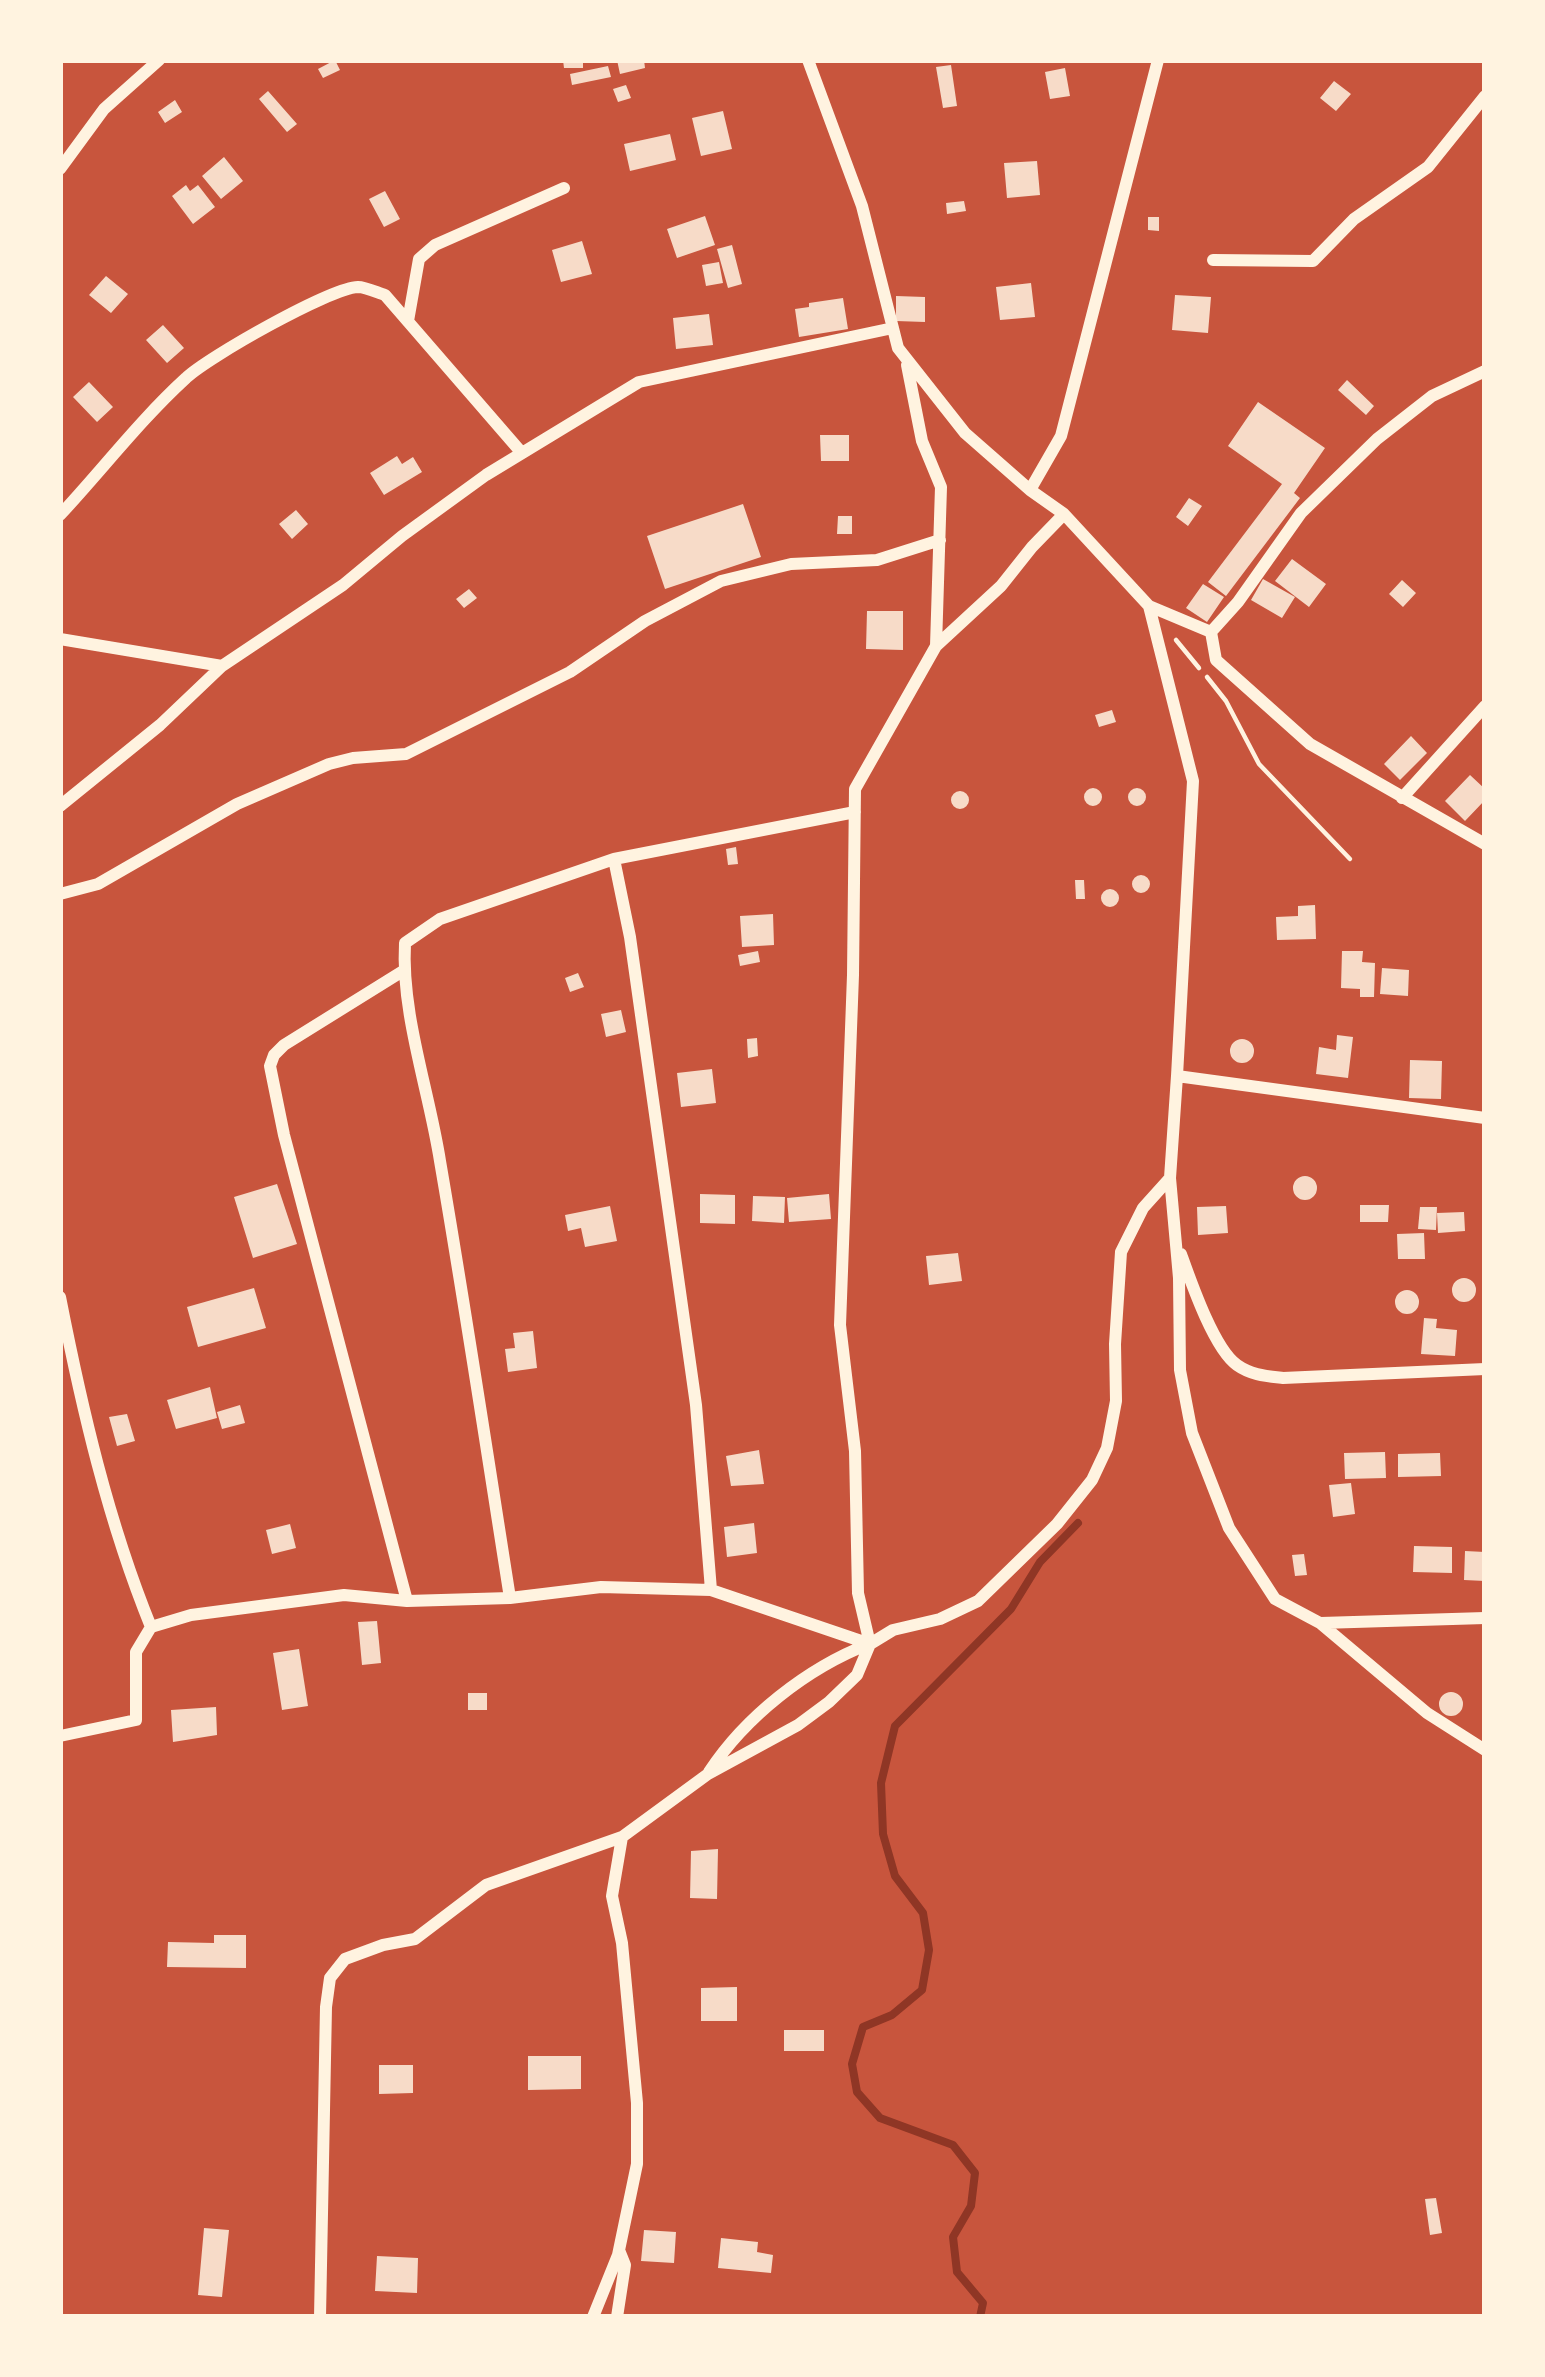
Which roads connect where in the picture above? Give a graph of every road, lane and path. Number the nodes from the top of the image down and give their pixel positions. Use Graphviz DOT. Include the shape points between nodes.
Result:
graph roads {
  1 [pos="159,60"];
  2 [pos="808,60"];
  3 [pos="1158,60"];
  4 [pos="1485,96"];
  5 [pos="60,169"];
  6 [pos="564,188"];
  7 [pos="1213,260"];
  8 [pos="408,321"];
  9 [pos="892,328"];
  10 [pos="905,358"];
  11 [pos="1485,370"];
  12 [pos="521,452"];
  13 [pos="1030,490"];
  14 [pos="1064,514"];
  15 [pos="60,515"];
  16 [pos="940,540"];
  17 [pos="1149,606"];
  18 [pos="1210,632"];
  19 [pos="60,638"];
  20 [pos="1174,638"];
  21 [pos="936,646"];
  22 [pos="222,665"];
  23 [pos="1485,706"];
  24 [pos="1402,798"];
  25 [pos="60,806"];
  26 [pos="855,812"];
  27 [pos="1485,844"];
  28 [pos="614,860"];
  29 [pos="1350,860"];
  30 [pos="60,894"];
  31 [pos="404,971"];
  32 [pos="1177,1076"];
  33 [pos="1485,1118"];
  34 [pos="1170,1178"];
  35 [pos="1175,1237"];
  36 [pos="60,1297"];
  37 [pos="1485,1369"];
  38 [pos="711,1590"];
  39 [pos="510,1598"];
  40 [pos="407,1601"];
  41 [pos="1485,1618"];
  42 [pos="1320,1623"];
  43 [pos="151,1627"];
  44 [pos="870,1644"];
  45 [pos="60,1736"];
  46 [pos="1485,1750"];
  47 [pos="708,1774"];
  48 [pos="622,1837"];
  49 [pos="619,2249"];
  50 [pos="320,2317"];
  51 [pos="593,2317"];
  52 [pos="617,2317"];
  1 -- 5 [label="street" via="104,109"];
  2 -- 9 [label="street" via="862,206"];
  3 -- 13 [label="street" via="1060,436"];
  4 -- 7 [label="street" via="1428,167 1354,219 1312,261"];
  6 -- 8 [label="street" via="435,245 419,259"];
  8 -- 12 [label="street"];
  8 -- 15 [label="street" via="385,295 359,287 249,338 190,373"];
  9 -- 10 [label="street"];
  9 -- 12 [label="street" via="639,382"];
  10 -- 13 [label="street" via="965,433"];
  10 -- 16 [label="street" via="940,487"];
  11 -- 18 [label="street" via="1432,396 1377,439 1300,513"];
  12 -- 22 [label="street"];
  13 -- 14 [label="street"];
  14 -- 17 [label="street"];
  14 -- 21 [label="street"];
  16 -- 21 [label="street"];
  16 -- 30 [label="street" via="877,560 791,564 722,581 645,620 570,672 406,754 329,764 237,804 98,884"];
  17 -- 18 [label="street"];
  17 -- 32 [label="street" via="1193,781"];
  18 -- 24 [label="street" via="1216,661 1310,745"];
  19 -- 22 [label="street"];
  20 -- 29 [label="path" via="1226,701 1259,764"];
  21 -- 26 [label="street" via="855,789"];
  22 -- 25 [label="street"];
  23 -- 24 [label="street"];
  24 -- 27 [label="street"];
  26 -- 28 [label="street"];
  26 -- 44 [label="street" via="840,1325 855,1451 858,1593"];
  28 -- 31 [label="street" via="440,919 405,943"];
  28 -- 38 [label="street" via="696,1405"];
  31 -- 39 [label="street"];
  31 -- 40 [label="street" via="284,1045 270,1066"];
  32 -- 33 [label="street"];
  32 -- 34 [label="street"];
  34 -- 35 [label="street"];
  34 -- 44 [label="street" via="1121,1252 1117,1401 1092,1480 978,1601"];
  35 -- 37 [label="street" via="1213,1330 1232,1362 1252,1374"];
  35 -- 42 [label="street" via="1180,1370 1192,1433 1229,1528 1275,1599"];
  36 -- 43 [label="street" via="98,1471"];
  38 -- 39 [label="street" via="601,1587"];
  38 -- 44 [label="street"];
  39 -- 40 [label="street"];
  40 -- 43 [label="street" via="344,1595"];
  41 -- 42 [label="street"];
  42 -- 46 [label="street" via="1427,1713"];
  43 -- 45 [label="street" via="136,1652 136,1720"];
  44 -- 47 [label="street" via="838,1656 779,1699 728,1744"];
  44 -- 47 [label="street" via="857,1675 830,1702"];
  47 -- 48 [label="street"];
  48 -- 49 [label="street" via="613,1896 637,2164"];
  48 -- 50 [label="street" via="486,1885 415,1939 345,1959 330,1978"];
  49 -- 51 [label="street"];
  49 -- 52 [label="street" via="625,2265"];
}
